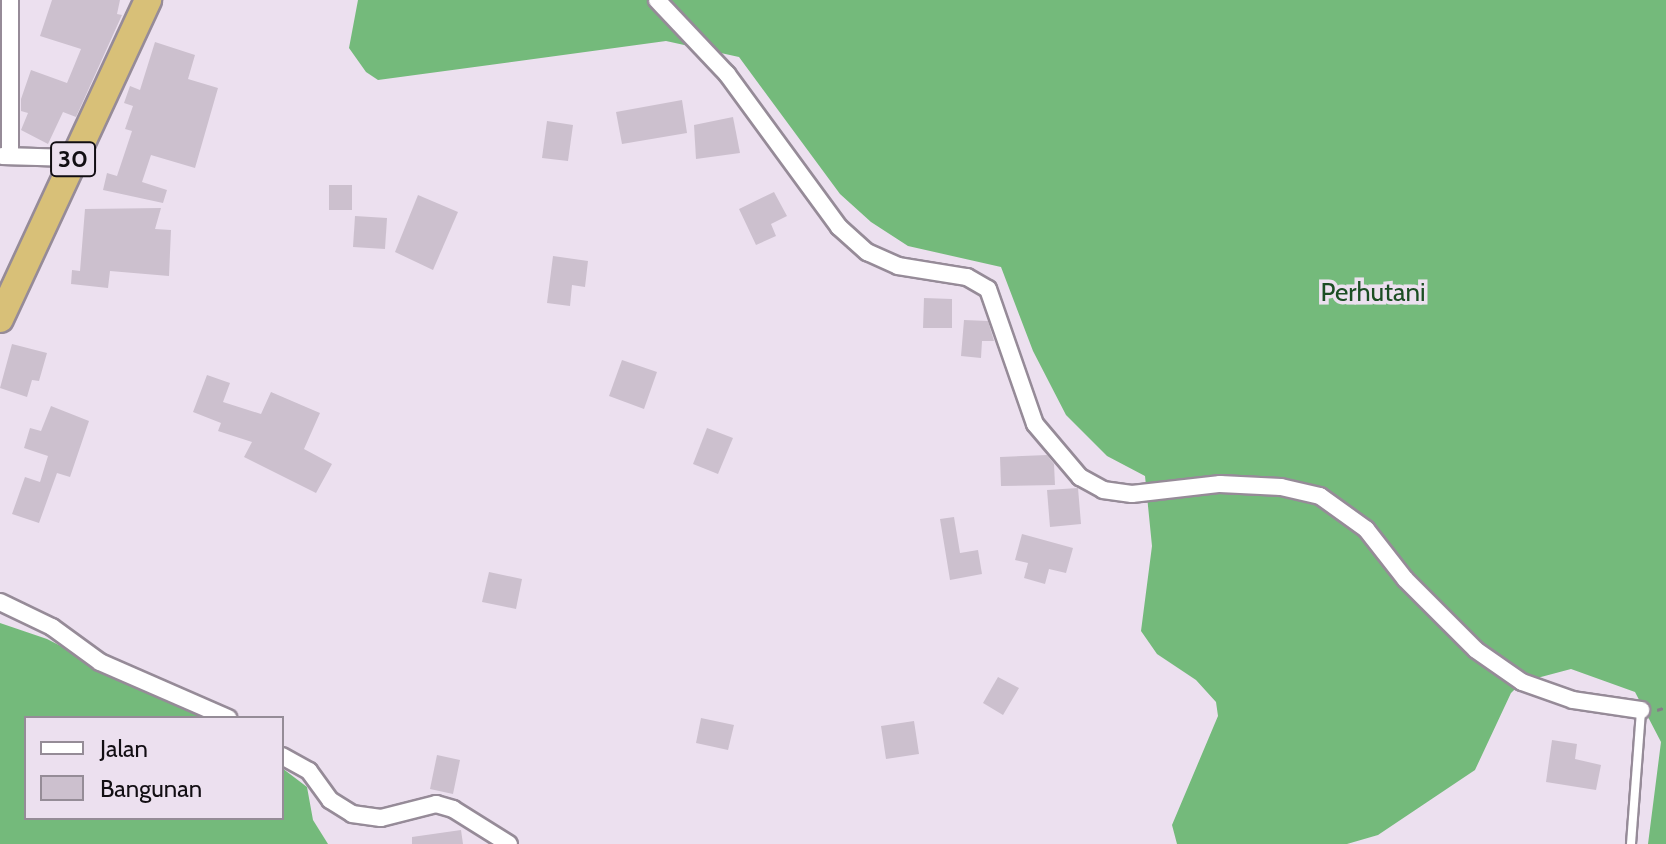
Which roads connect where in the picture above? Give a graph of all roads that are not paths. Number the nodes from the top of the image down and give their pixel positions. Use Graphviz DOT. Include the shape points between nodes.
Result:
graph roads {
  1 [pos="10,0"];
  2 [pos="148,0"];
  3 [pos="657,0"];
  4 [pos="5,156"];
  5 [pos="73,158"];
  6 [pos="0,319"];
  7 [pos="0,602"];
  8 [pos="1641,710"];
  9 [pos="223,716"];
  10 [pos="284,757"];
  11 [pos="509,844"];
  12 [pos="1631,844"];
  1 -- 4 [label="street"];
  2 -- 5 [label="highway, 30"];
  3 -- 8 [label="street" via="727,74 839,227 867,252 898,266 967,277 988,289 1035,424 1080,477 1103,490 1132,494 1220,484 1281,487 1320,496 1366,529 1405,579 1476,650 1522,682 1548,694"];
  4 -- 5 [label="street"];
  5 -- 6 [label="highway, 30"];
  7 -- 9 [label="street" via="52,627 100,662"];
  8 -- 12 [label="lane"];
  10 -- 11 [label="street" via="309,771 330,800 352,814 381,818 436,804"];
}
